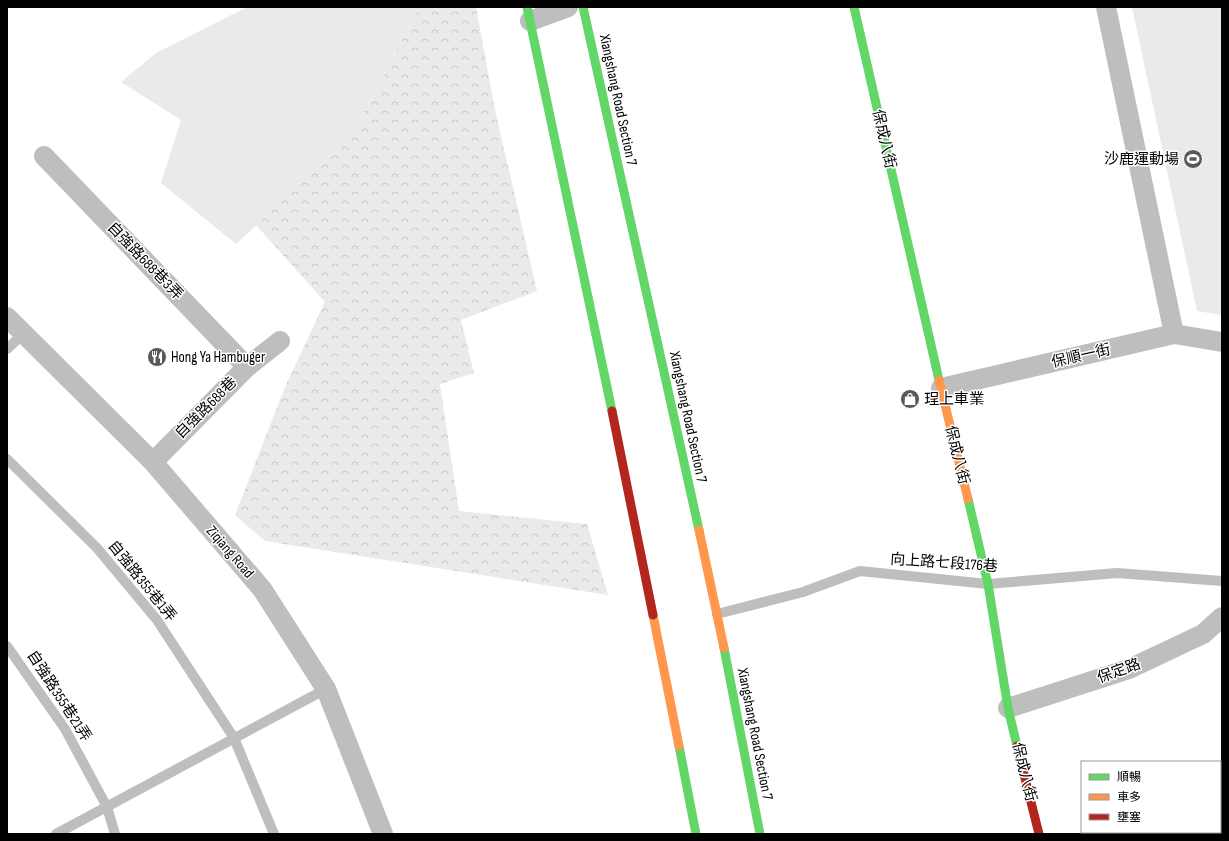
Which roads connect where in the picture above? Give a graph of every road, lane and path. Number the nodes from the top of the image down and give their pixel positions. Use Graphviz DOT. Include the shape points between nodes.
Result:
graph roads {
  1 [pos="568,7"];
  2 [pos="583,7"];
  3 [pos="854,7"];
  4 [pos="1106,7"];
  5 [pos="529,14"];
  6 [pos="44,156"];
  7 [pos="7,317"];
  8 [pos="23,334"];
  9 [pos="1174,334"];
  10 [pos="280,341"];
  11 [pos="1222,342"];
  12 [pos="7,349"];
  13 [pos="247,367"];
  14 [pos="941,388"];
  15 [pos="7,458"];
  16 [pos="153,462"];
  17 [pos="1222,582"];
  18 [pos="988,584"];
  19 [pos="717,614"];
  20 [pos="1222,617"];
  21 [pos="7,646"];
  22 [pos="326,689"];
  23 [pos="1008,708"];
  24 [pos="234,738"];
  25 [pos="107,807"];
  26 [pos="56,834"];
  27 [pos="115,834"];
  28 [pos="274,834"];
  29 [pos="383,834"];
  30 [pos="696,834"];
  31 [pos="760,834"];
  32 [pos="1039,834"];
  1 -- 5 [label="street"];
  2 -- 19 [label="main road, Xiangshang Road Section 7"];
  3 -- 14 [label="main road, 保成八街"];
  4 -- 9 [label="street"];
  5 -- 30 [label="main road" via="629,489"];
  6 -- 13 [label="street, 自強路688巷3弄"];
  7 -- 8 [label="street, Ziqiang Road"];
  8 -- 12 [label="lane"];
  8 -- 16 [label="street, Ziqiang Road"];
  9 -- 11 [label="street, 保順一街"];
  9 -- 14 [label="street, 保順一街"];
  10 -- 13 [label="street, 自強路688巷"];
  13 -- 16 [label="street, 自強路688巷"];
  14 -- 18 [label="main road, 保成八街"];
  15 -- 24 [label="lane, 自強路355巷1弄" via="97,548 157,620"];
  16 -- 22 [label="street, Ziqiang Road" via="262,589"];
  17 -- 18 [label="lane, 向上路七段176巷" via="1117,573"];
  18 -- 19 [label="lane, 向上路七段176巷" via="860,572 803,592"];
  18 -- 23 [label="main road, 保成八街"];
  19 -- 31 [label="main road, Xiangshang Road Section 7"];
  20 -- 23 [label="street, 保定路" via="1202,634 1128,669"];
  21 -- 25 [label="lane, 自強路355巷21弄" via="66,728"];
  22 -- 24 [label="lane"];
  22 -- 29 [label="street, Ziqiang Road"];
  23 -- 32 [label="main road, 保成八街"];
  24 -- 25 [label="lane"];
  24 -- 28 [label="lane, 自強路355巷1弄"];
  25 -- 26 [label="lane"];
  25 -- 27 [label="lane, 自強路355巷21弄"];
}
